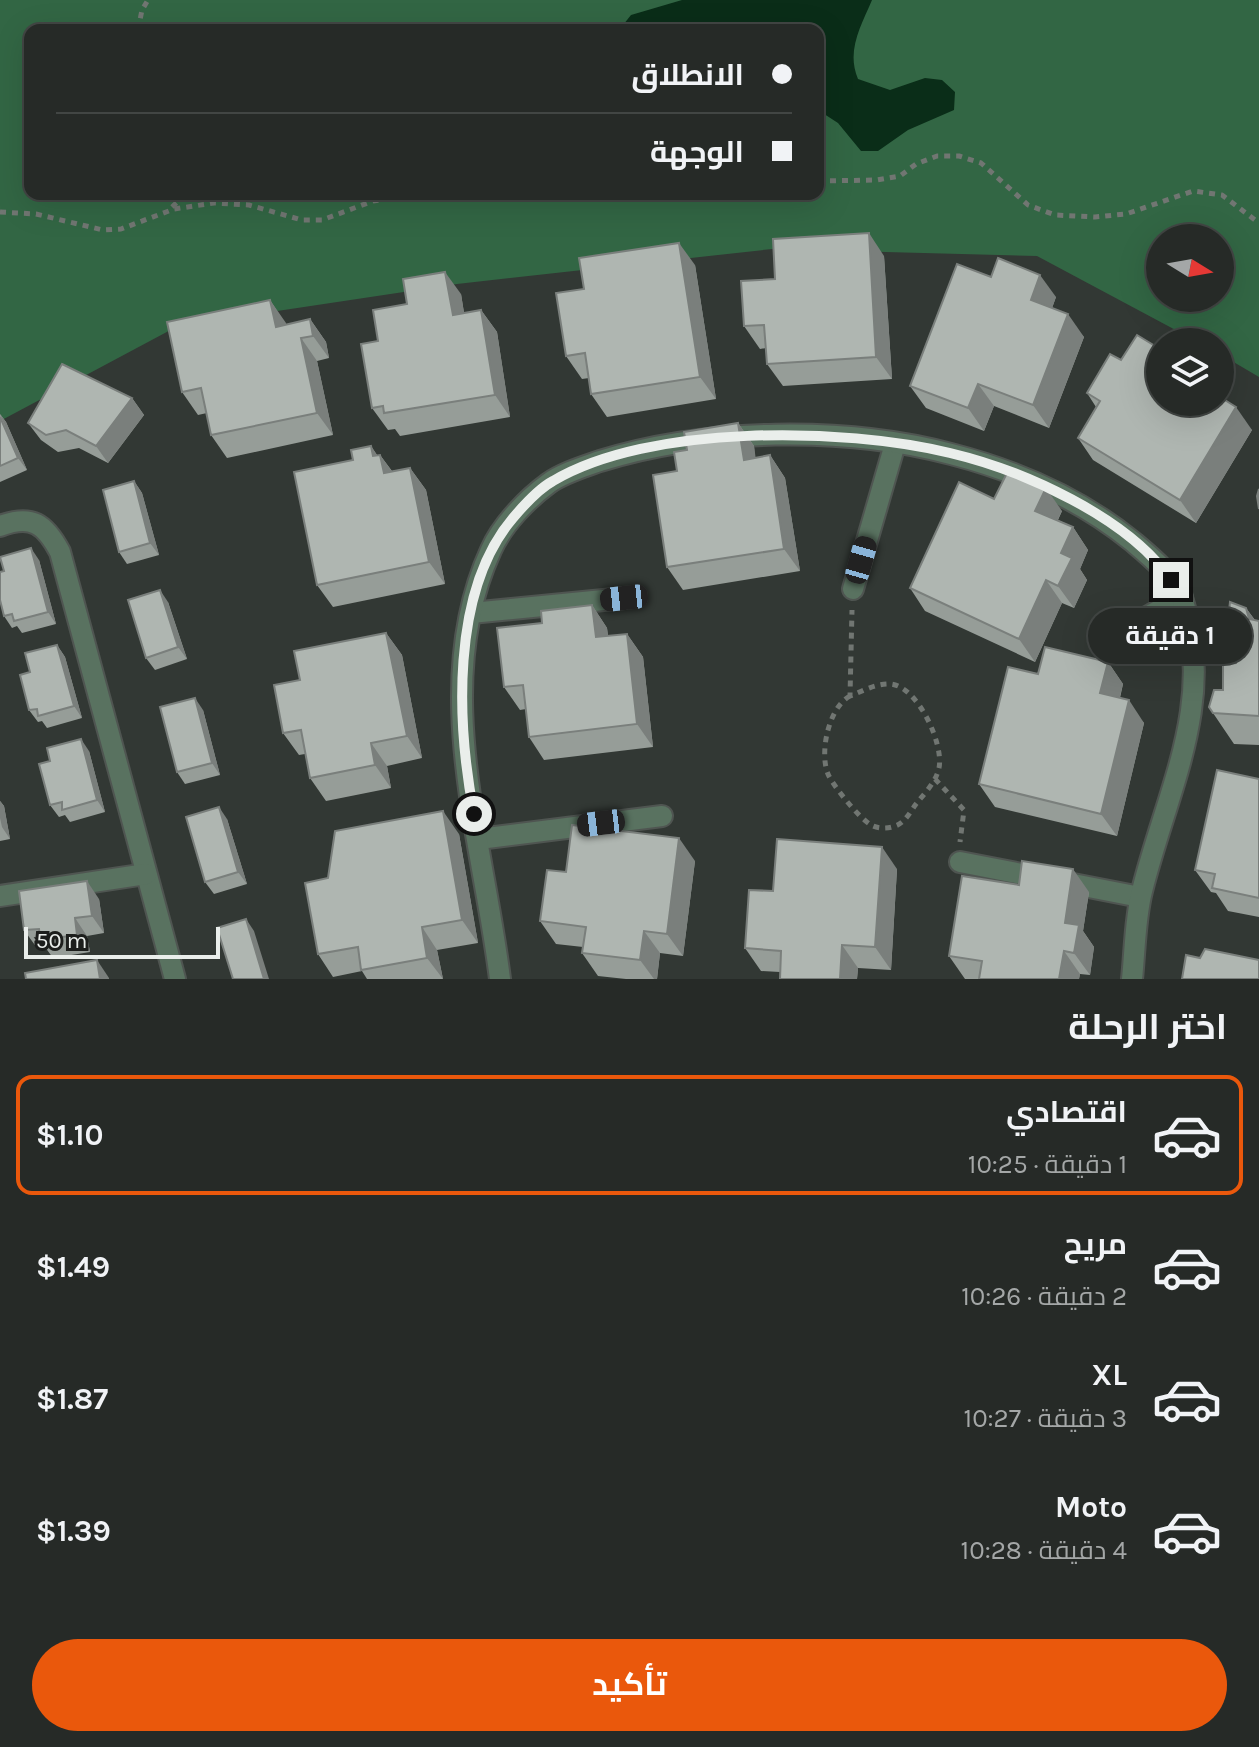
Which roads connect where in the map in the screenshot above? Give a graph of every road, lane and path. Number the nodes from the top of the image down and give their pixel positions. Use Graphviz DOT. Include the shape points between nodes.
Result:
graph roads {
  1 [pos="148,0"];
  2 [pos="139,24"];
  3 [pos="824,181"];
  4 [pos="180,200"];
  5 [pos="380,200"];
  6 [pos="168,211"];
  7 [pos="0,212"];
  8 [pos="1259,223"];
  9 [pos="895,444"];
  10 [pos="0,526"];
  11 [pos="853,589"];
  12 [pos="1182,597"];
  13 [pos="624,598"];
  14 [pos="471,613"];
  15 [pos="1109,639"];
  16 [pos="850,696"];
  17 [pos="935,779"];
  18 [pos="662,816"];
  19 [pos="479,839"];
  20 [pos="960,862"];
  21 [pos="146,874"];
  22 [pos="0,896"];
  23 [pos="1140,897"];
  24 [pos="175,979"];
  25 [pos="500,979"];
  26 [pos="1132,979"];
  1 -- 2 [label="path"];
  3 -- 8 [label="path" via="900,176 937,156 959,156 981,163 1028,205 1055,215 1126,214 1193,191 1222,195"];
  4 -- 6 [label="path"];
  5 -- 6 [label="path" via="322,220 302,220 249,205 214,203"];
  6 -- 7 [label="path" via="121,229 103,230 36,214"];
  9 -- 11 [label="street"];
  9 -- 12 [label="street" via="950,453 1043,485 1106,520 1159,563"];
  9 -- 14 [label="street" via="854,437 730,437 670,444 582,467 551,481 512,518 492,547"];
  10 -- 21 [label="street" via="35,523 51,534 60,552"];
  11 -- 16 [label="path"];
  12 -- 15 [label="street"];
  12 -- 23 [label="street" via="1196,659 1190,729"];
  13 -- 14 [label="street"];
  14 -- 19 [label="street" via="462,715"];
  16 -- 17 [label="path" via="886,684 909,692 939,746"];
  16 -- 17 [label="path" via="832,718 826,765 828,775 868,823 881,828 901,824"];
  17 -- 20 [label="path" via="964,810"];
  18 -- 19 [label="street"];
  19 -- 25 [label="street"];
  20 -- 23 [label="street"];
  21 -- 22 [label="street"];
  21 -- 24 [label="street"];
  23 -- 26 [label="street"];
}
